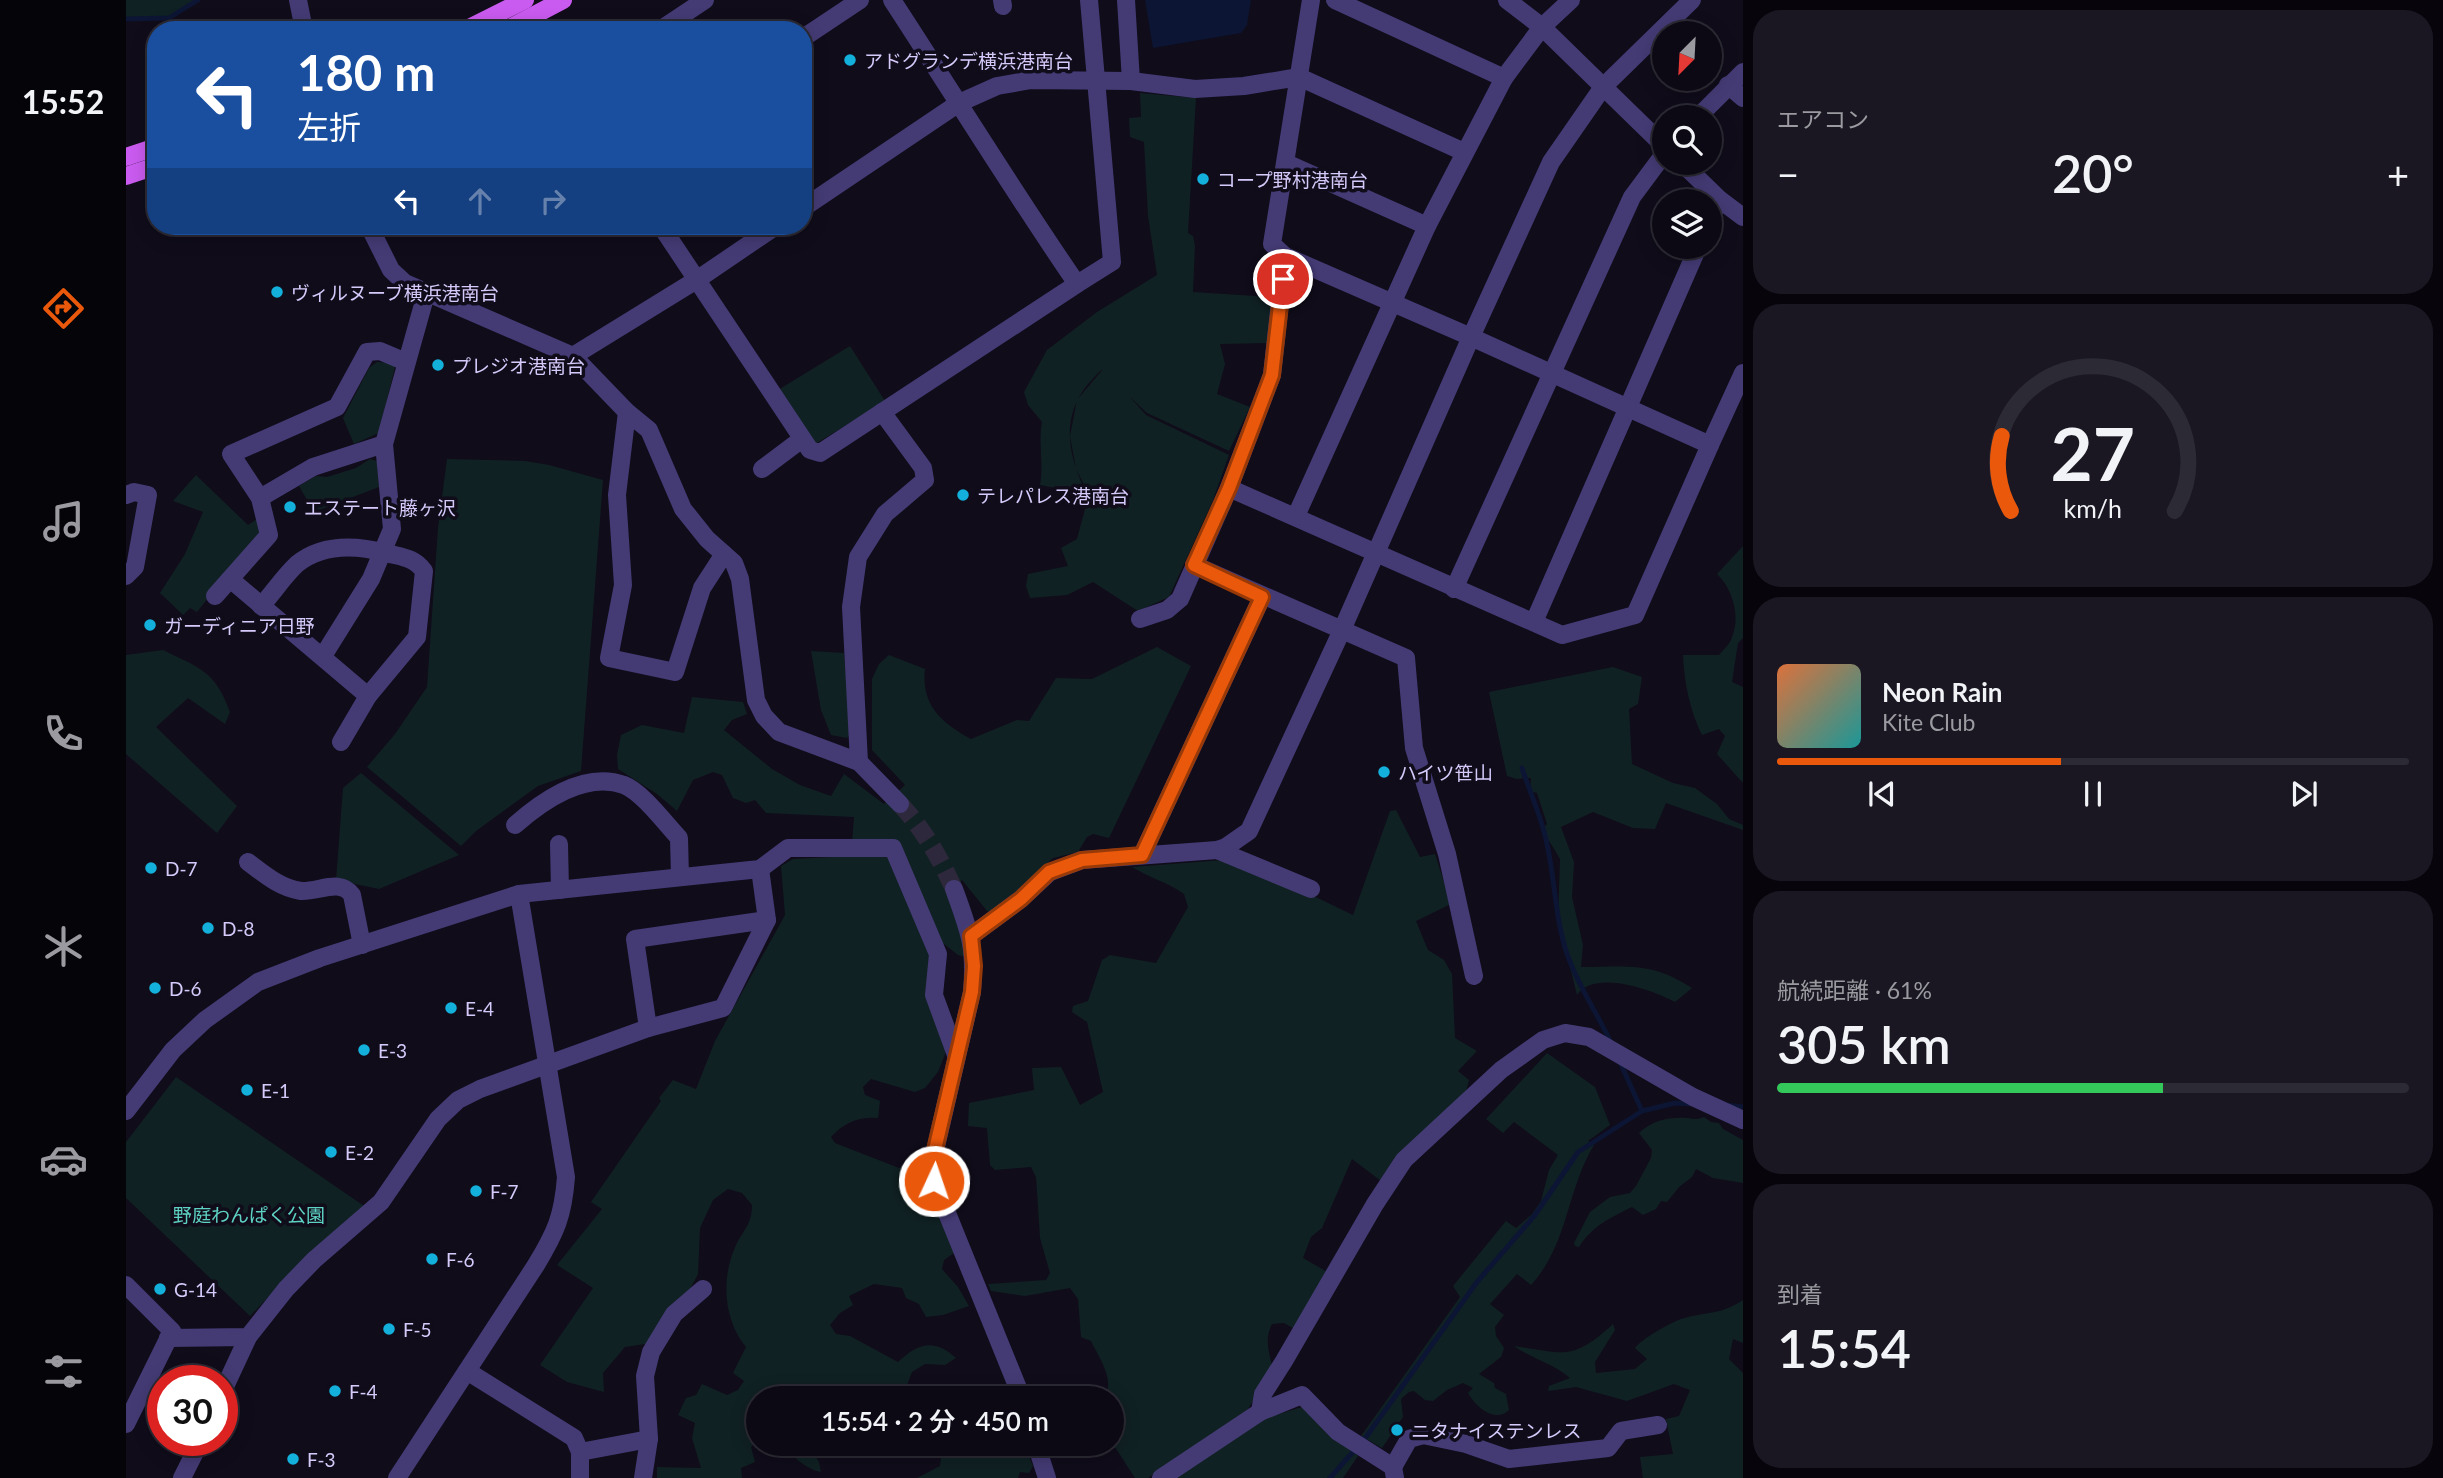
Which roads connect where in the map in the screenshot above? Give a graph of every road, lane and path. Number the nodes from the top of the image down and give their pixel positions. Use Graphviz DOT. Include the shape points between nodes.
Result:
graph roads {
  1 [pos="298,0"];
  2 [pos="525,0"];
  3 [pos="563,0"];
  4 [pos="705,0"];
  5 [pos="860,0"];
  6 [pos="892,0"];
  7 [pos="1089,0"];
  8 [pos="1126,0"];
  9 [pos="1311,0"];
  10 [pos="1335,0"];
  11 [pos="1507,0"];
  12 [pos="1571,0"];
  13 [pos="1692,0"];
  14 [pos="302,21"];
  15 [pos="483,21"];
  16 [pos="533,21"];
  17 [pos="674,21"];
  18 [pos="1542,27"];
  19 [pos="812,32"];
  20 [pos="1743,72"];
  21 [pos="1300,77"];
  22 [pos="1504,78"];
  23 [pos="1096,80"];
  24 [pos="1132,81"];
  25 [pos="1728,85"];
  26 [pos="1603,87"];
  27 [pos="1743,98"];
  28 [pos="959,103"];
  29 [pos="1709,105"];
  30 [pos="1652,134"];
  31 [pos="147,150"];
  32 [pos="1464,152"];
  33 [pos="126,157"];
  34 [pos="1286,163"];
  35 [pos="147,169"];
  36 [pos="1652,170"];
  37 [pos="1694,175"];
  38 [pos="126,176"];
  39 [pos="1709,189"];
  40 [pos="1722,201"];
  41 [pos="812,202"];
  42 [pos="1743,217"];
  43 [pos="1427,226"];
  44 [pos="374,235"];
  45 [pos="666,235"];
  46 [pos="763,235"];
  47 [pos="1285,256"];
  48 [pos="1693,259"];
  49 [pos="698,279"];
  50 [pos="1077,284"];
  51 [pos="426,294"];
  52 [pos="1394,303"];
  53 [pos="1471,337"];
  54 [pos="573,356"];
  55 [pos="405,362"];
  56 [pos="1743,373"];
  57 [pos="1551,374"];
  58 [pos="1628,408"];
  59 [pos="627,412"];
  60 [pos="882,412"];
  61 [pos="802,439"];
  62 [pos="384,444"];
  63 [pos="1710,445"];
  64 [pos="762,469"];
  65 [pos="1229,488"];
  66 [pos="126,495"];
  67 [pos="260,499"];
  68 [pos="1296,516"];
  69 [pos="382,552"];
  70 [pos="724,554"];
  71 [pos="1376,554"];
  72 [pos="1194,565"];
  73 [pos="126,576"];
  74 [pos="230,579"];
  75 [pos="1454,589"];
  76 [pos="215,596"];
  77 [pos="1262,597"];
  78 [pos="261,606"];
  79 [pos="1140,619"];
  80 [pos="1534,622"];
  81 [pos="1342,630"];
  82 [pos="323,656"];
  83 [pos="368,696"];
  84 [pos="341,742"];
  85 [pos="859,762"];
  86 [pos="900,804"];
  87 [pos="515,824"];
  88 [pos="559,844"];
  89 [pos="1217,849"];
  90 [pos="1142,855"];
  91 [pos="248,862"];
  92 [pos="760,869"];
  93 [pos="680,877"];
  94 [pos="1311,889"];
  95 [pos="560,890"];
  96 [pos="954,890"];
  97 [pos="519,894"];
  98 [pos="767,920"];
  99 [pos="971,936"];
  100 [pos="362,945"];
  101 [pos="1474,976"];
  102 [pos="648,1028"];
  103 [pos="956,1055"];
  104 [pos="547,1066"];
  105 [pos="126,1111"];
  106 [pos="1735,1116"];
  107 [pos="126,1285"];
  108 [pos="703,1289"];
  109 [pos="248,1337"];
  110 [pos="168,1338"];
  111 [pos="235,1365"];
  112 [pos="467,1371"];
  113 [pos="1017,1386"];
  114 [pos="1260,1412"];
  115 [pos="126,1424"];
  116 [pos="1658,1425"];
  117 [pos="649,1438"];
  118 [pos="580,1452"];
  119 [pos="193,1456"];
  120 [pos="1040,1456"];
  121 [pos="1394,1473"];
  122 [pos="182,1478"];
  123 [pos="397,1478"];
  124 [pos="580,1478"];
  125 [pos="643,1478"];
  126 [pos="1047,1478"];
  127 [pos="1161,1478"];
  1 -- 14 [label="street"];
  2 -- 15 [label="main road"];
  3 -- 16 [label="main road"];
  4 -- 17 [label="street"];
  5 -- 19 [label="street"];
  6 -- 28 [label="street"];
  7 -- 23 [label="street"];
  8 -- 24 [label="street"];
  9 -- 21 [label="street"];
  10 -- 22 [label="street"];
  11 -- 18 [label="street"];
  12 -- 18 [label="street"];
  13 -- 26 [label="street"];
  18 -- 22 [label="street"];
  18 -- 26 [label="street"];
  20 -- 25 [label="street"];
  21 -- 24 [label="street" via="1195,89"];
  21 -- 32 [label="street"];
  21 -- 34 [label="street"];
  22 -- 32 [label="street"];
  23 -- 24 [label="street"];
  23 -- 28 [label="street" via="1031,79 997,86"];
  23 -- 50 [label="street" via="1112,262"];
  25 -- 27 [label="street"];
  25 -- 29 [label="street"];
  26 -- 30 [label="street"];
  26 -- 53 [label="street" via="1550,162"];
  28 -- 41 [label="street"];
  28 -- 50 [label="street"];
  31 -- 33 [label="main road"];
  32 -- 43 [label="street"];
  34 -- 43 [label="street"];
  34 -- 47 [label="street" via="1272,244"];
  35 -- 38 [label="main road"];
  36 -- 57 [label="street" via="1632,197"];
  37 -- 39 [label="street"];
  40 -- 42 [label="street"];
  43 -- 52 [label="street"];
  44 -- 51 [label="street" via="391,270"];
  45 -- 49 [label="street"];
  46 -- 49 [label="street"];
  47 -- 52 [label="street"];
  47 -- 65 [label="street" via="1272,375"];
  48 -- 58 [label="street"];
  49 -- 54 [label="street"];
  49 -- 61 [label="street"];
  50 -- 60 [label="street"];
  51 -- 54 [label="street"];
  51 -- 55 [label="street"];
  52 -- 53 [label="street"];
  52 -- 68 [label="street"];
  53 -- 57 [label="street"];
  53 -- 71 [label="street"];
  54 -- 59 [label="street"];
  55 -- 62 [label="street"];
  55 -- 67 [label="street" via="380,351 367,352 337,407 231,454"];
  56 -- 63 [label="street"];
  57 -- 58 [label="street"];
  57 -- 75 [label="street"];
  58 -- 63 [label="street"];
  58 -- 80 [label="street"];
  59 -- 70 [label="street" via="649,429 683,509"];
  59 -- 70 [label="street" via="617,495 623,585 609,658 675,671 702,588"];
  60 -- 61 [label="street" via="820,453 810,450"];
  60 -- 85 [label="street" via="923,468 925,480 884,514 858,557 851,607"];
  61 -- 64 [label="street"];
  62 -- 67 [label="street" via="313,467"];
  62 -- 69 [label="street" via="392,529"];
  63 -- 80 [label="street" via="1635,615 1562,635"];
  65 -- 68 [label="street"];
  65 -- 72 [label="street"];
  66 -- 73 [label="street" via="148,495 135,567"];
  67 -- 74 [label="street" via="269,535"];
  68 -- 71 [label="street"];
  69 -- 78 [label="street" via="344,546 312,556 297,564"];
  69 -- 82 [label="street" via="371,579"];
  69 -- 83 [label="street" via="417,562 424,571 423,584 417,637"];
  70 -- 85 [label="street" via="734,563 740,579 756,700 764,716 779,732"];
  71 -- 75 [label="street"];
  71 -- 81 [label="street"];
  72 -- 77 [label="street"];
  72 -- 79 [label="street" via="1180,599 1167,610"];
  74 -- 76 [label="street"];
  74 -- 78 [label="street"];
  75 -- 80 [label="street"];
  77 -- 81 [label="street"];
  77 -- 90 [label="street"];
  78 -- 82 [label="street"];
  81 -- 89 [label="street" via="1249,831"];
  81 -- 101 [label="street" via="1406,659 1414,748 1447,854"];
  82 -- 83 [label="street"];
  83 -- 84 [label="street"];
  85 -- 86 [label="street"];
  87 -- 93 [label="street" via="552,795 594,782 624,785 679,838"];
  88 -- 95 [label="street"];
  89 -- 90 [label="street"];
  89 -- 94 [label="street"];
  90 -- 99 [label="street" via="1082,860 1049,872"];
  91 -- 100 [label="street" via="290,888 347,888"];
  92 -- 93 [label="street"];
  92 -- 98 [label="street"];
  92 -- 103 [label="street" via="788,848 893,848 938,954 934,995"];
  93 -- 95 [label="street"];
  95 -- 97 [label="street"];
  96 -- 99 [label="street"];
  97 -- 100 [label="street"];
  97 -- 104 [label="street"];
  98 -- 102 [label="street" via="723,1008"];
  98 -- 102 [label="street" via="635,939"];
  99 -- 103 [label="street" via="972,992"];
  100 -- 105 [label="street" via="258,982 173,1050"];
  102 -- 104 [label="street"];
  103 -- 113 [label="street" via="934,1154 934,1181"];
  104 -- 109 [label="street" via="480,1089 446,1110 381,1202 314,1259"];
  104 -- 112 [label="street" via="566,1177 564,1207 542,1254"];
  106 -- 114 [label="street" via="1589,1037 1565,1032 1543,1040 1501,1070 1404,1160 1263,1394"];
  107 -- 110 [label="street" via="172,1331"];
  108 -- 117 [label="street" via="674,1314 651,1352 645,1377"];
  109 -- 110 [label="street"];
  109 -- 111 [label="street"];
  110 -- 115 [label="street"];
  112 -- 118 [label="street" via="574,1438"];
  112 -- 123 [label="street"];
  114 -- 121 [label="street" via="1302,1395 1338,1432"];
  114 -- 127 [label="street"];
  116 -- 121 [label="street" via="1621,1431 1608,1448 1509,1459 1423,1434 1409,1439"];
  117 -- 118 [label="street"];
  117 -- 125 [label="street"];
  118 -- 124 [label="street"];
  119 -- 122 [label="street"];
  120 -- 126 [label="street"];
}
